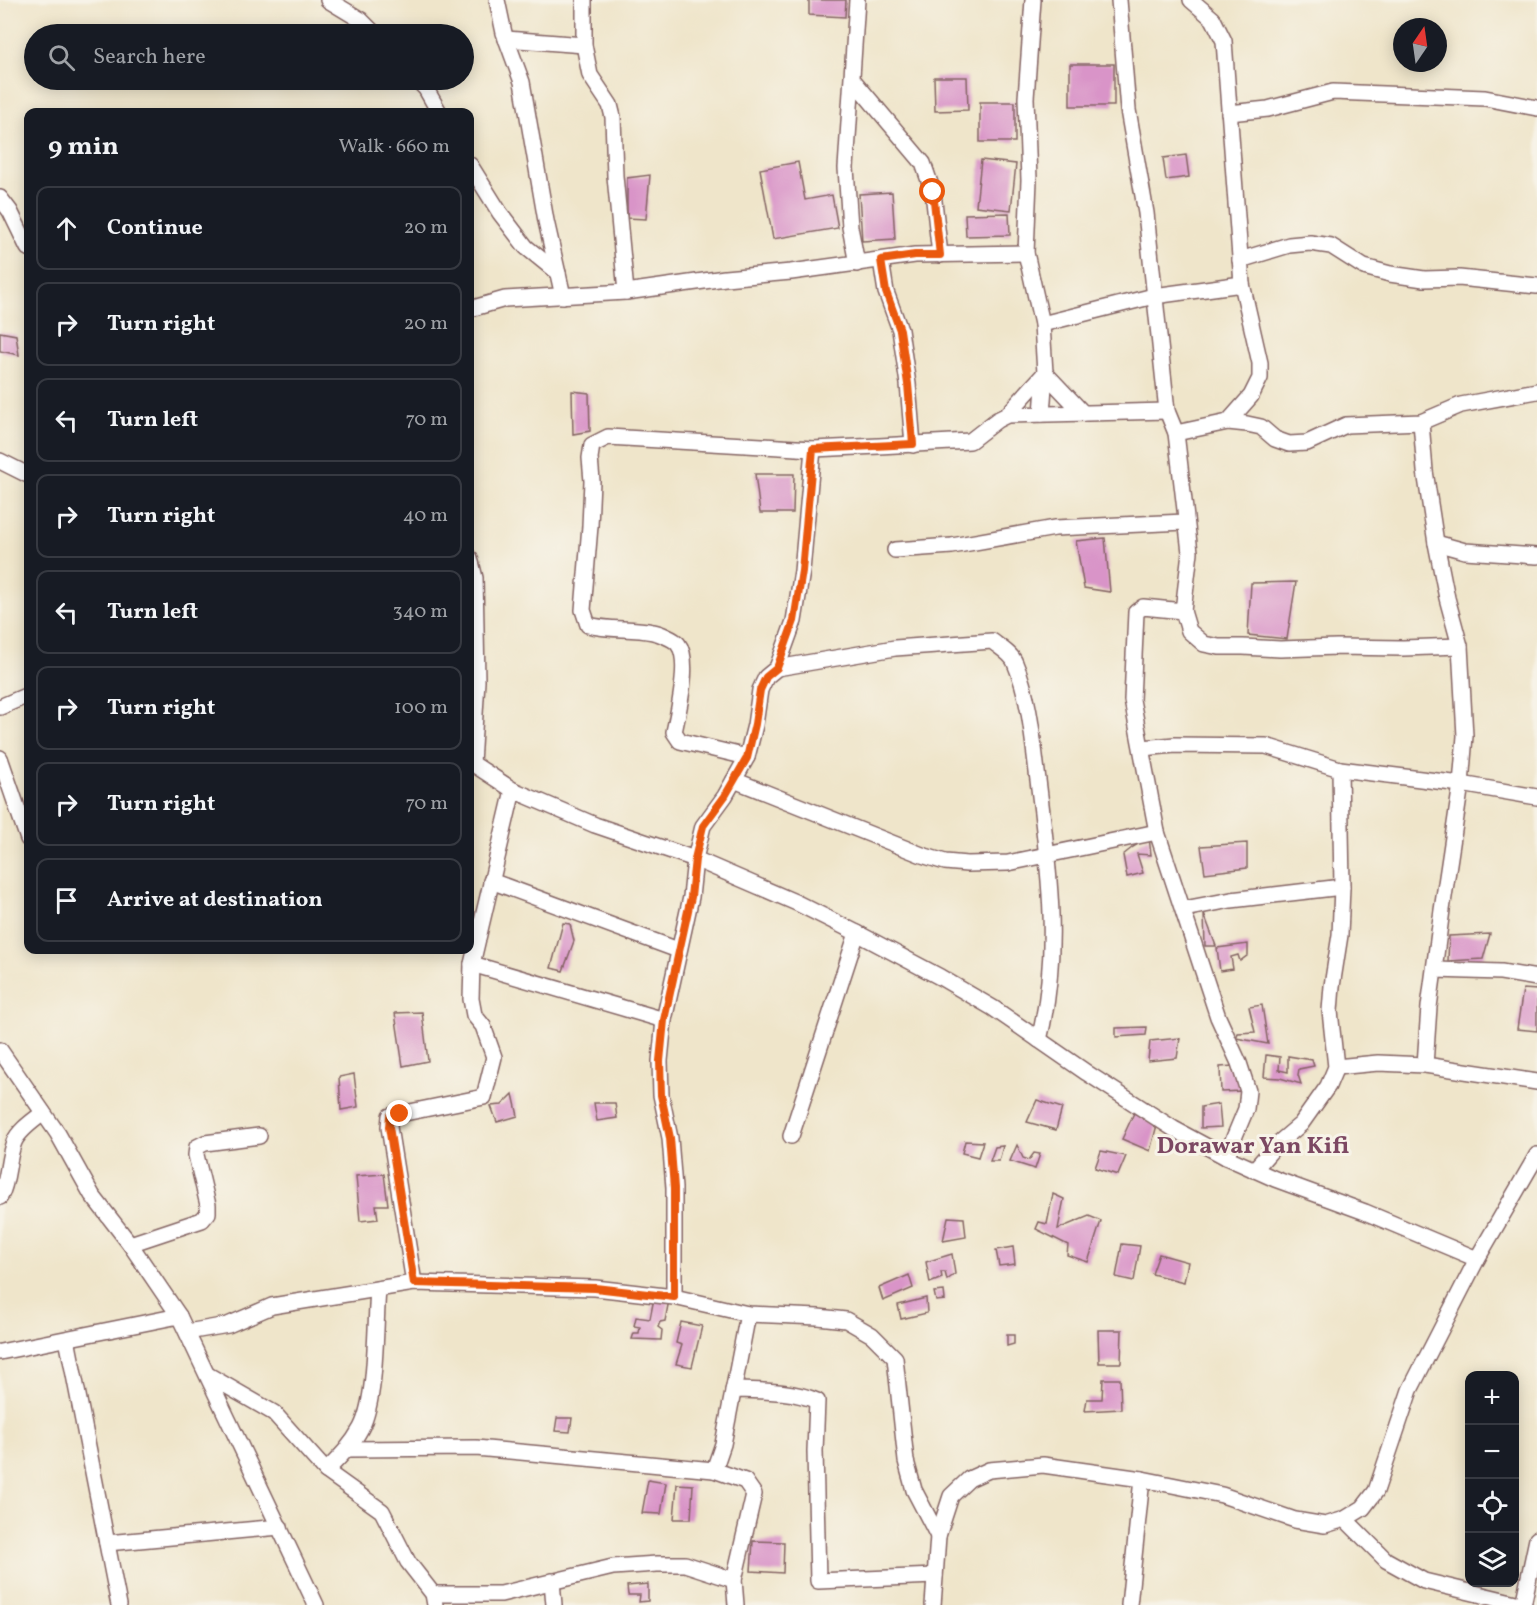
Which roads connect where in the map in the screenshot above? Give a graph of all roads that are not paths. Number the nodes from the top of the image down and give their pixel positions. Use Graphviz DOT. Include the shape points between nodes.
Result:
graph roads {
  1 [pos="328,0"];
  2 [pos="497,0"];
  3 [pos="584,0"];
  4 [pos="858,0"];
  5 [pos="1033,0"];
  6 [pos="1119,0"];
  7 [pos="1191,0"];
  8 [pos="365,24"];
  9 [pos="506,39"];
  10 [pos="584,45"];
  11 [pos="853,80"];
  12 [pos="427,90"];
  13 [pos="437,108"];
  14 [pos="1537,108"];
  15 [pos="1229,113"];
  16 [pos="474,171"];
  17 [pos="0,198"];
  18 [pos="24,240"];
  19 [pos="1026,253"];
  20 [pos="940,255"];
  21 [pos="881,260"];
  22 [pos="1240,260"];
  23 [pos="857,264"];
  24 [pos="558,273"];
  25 [pos="1242,284"];
  26 [pos="1537,286"];
  27 [pos="626,292"];
  28 [pos="563,296"];
  29 [pos="1154,296"];
  30 [pos="474,308"];
  31 [pos="1042,324"];
  32 [pos="1045,373"];
  33 [pos="1537,391"];
  34 [pos="1167,411"];
  35 [pos="1083,413"];
  36 [pos="1042,414"];
  37 [pos="1007,415"];
  38 [pos="1228,422"];
  39 [pos="1420,423"];
  40 [pos="1176,433"];
  41 [pos="913,444"];
  42 [pos="813,449"];
  43 [pos="0,461"];
  44 [pos="24,473"];
  45 [pos="1185,522"];
  46 [pos="1436,543"];
  47 [pos="894,550"];
  48 [pos="1537,556"];
  49 [pos="474,574"];
  50 [pos="1183,611"];
  51 [pos="1460,646"];
  52 [pos="777,668"];
  53 [pos="24,697"];
  54 [pos="0,707"];
  55 [pos="474,722"];
  56 [pos="1142,748"];
  57 [pos="0,758"];
  58 [pos="747,758"];
  59 [pos="474,765"];
  60 [pos="1340,769"];
  61 [pos="734,780"];
  62 [pos="1461,784"];
  63 [pos="513,790"];
  64 [pos="1537,797"];
  65 [pos="24,828"];
  66 [pos="1157,832"];
  67 [pos="1047,855"];
  68 [pos="695,859"];
  69 [pos="491,882"];
  70 [pos="1342,887"];
  71 [pos="1184,909"];
  72 [pos="857,933"];
  73 [pos="678,950"];
  74 [pos="472,964"];
  75 [pos="1435,970"];
  76 [pos="1537,978"];
  77 [pos="664,1020"];
  78 [pos="1039,1040"];
  79 [pos="0,1050"];
  80 [pos="1425,1065"];
  81 [pos="1336,1067"];
  82 [pos="1537,1083"];
  83 [pos="43,1113"];
  84 [pos="259,1136"];
  85 [pos="791,1136"];
  86 [pos="7,1138"];
  87 [pos="1537,1155"];
  88 [pos="1226,1157"];
  89 [pos="1254,1170"];
  90 [pos="0,1197"];
  91 [pos="130,1244"];
  92 [pos="1477,1259"];
  93 [pos="414,1283"];
  94 [pos="378,1289"];
  95 [pos="674,1297"];
  96 [pos="748,1314"];
  97 [pos="179,1316"];
  98 [pos="187,1332"];
  99 [pos="67,1339"];
  100 [pos="0,1352"];
  101 [pos="208,1375"];
  102 [pos="733,1390"];
  103 [pos="349,1449"];
  104 [pos="714,1470"];
  105 [pos="326,1471"];
  106 [pos="1142,1479"];
  107 [pos="1345,1519"];
  108 [pos="280,1527"];
  109 [pos="939,1536"];
  110 [pos="1537,1539"];
  111 [pos="107,1543"];
  112 [pos="936,1576"];
  113 [pos="734,1580"];
  114 [pos="552,1581"];
  115 [pos="434,1599"];
  116 [pos="119,1605"];
  117 [pos="316,1605"];
  118 [pos="554,1605"];
  119 [pos="736,1605"];
  120 [pos="933,1605"];
  121 [pos="1129,1605"];
  122 [pos="1524,1605"];
  1 -- 8 [label="street"];
  2 -- 9 [label="street"];
  3 -- 10 [label="street"];
  4 -- 11 [label="street"];
  5 -- 19 [label="street" via="1026,98"];
  6 -- 29 [label="street" via="1128,110 1146,213"];
  7 -- 15 [label="street" via="1213,19 1224,41"];
  9 -- 10 [label="street"];
  9 -- 24 [label="street" via="522,82"];
  10 -- 27 [label="street" via="590,75 610,105 613,117"];
  11 -- 20 [label="street" via="923,163 933,192"];
  11 -- 23 [label="street" via="846,168"];
  12 -- 13 [label="street"];
  14 -- 15 [label="street" via="1485,98 1333,92 1268,109"];
  15 -- 22 [label="street"];
  16 -- 24 [label="street" via="526,247"];
  17 -- 18 [label="street"];
  19 -- 20 [label="street"];
  19 -- 31 [label="street"];
  20 -- 21 [label="street"];
  21 -- 23 [label="street"];
  21 -- 41 [label="street" via="886,292 900,330"];
  22 -- 25 [label="street"];
  22 -- 26 [label="street" via="1289,245 1310,243 1330,246 1364,267 1390,274"];
  23 -- 27 [label="street"];
  24 -- 28 [label="street"];
  25 -- 29 [label="street"];
  25 -- 38 [label="street" via="1260,378 1251,396"];
  27 -- 28 [label="street"];
  28 -- 30 [label="street" via="505,299"];
  29 -- 31 [label="street"];
  29 -- 34 [label="street"];
  31 -- 32 [label="street"];
  32 -- 35 [label="street"];
  32 -- 36 [label="street"];
  32 -- 37 [label="street"];
  33 -- 39 [label="street" via="1461,405"];
  34 -- 35 [label="street"];
  34 -- 40 [label="street"];
  35 -- 36 [label="street"];
  36 -- 37 [label="street"];
  37 -- 41 [label="street" via="970,441"];
  38 -- 39 [label="street" via="1261,427 1289,444 1307,443 1346,425"];
  38 -- 40 [label="street"];
  39 -- 46 [label="street"];
  40 -- 45 [label="street"];
  41 -- 42 [label="street"];
  42 -- 52 [label="street" via="794,621"];
  42 -- 58 [label="street" via="608,437 592,445 583,610 588,625 605,630 654,632 677,643 683,664 674,732 680,741"];
  43 -- 44 [label="street"];
  45 -- 47 [label="street" via="1056,528 952,546"];
  45 -- 50 [label="street" via="1190,552"];
  46 -- 48 [label="street" via="1465,551"];
  46 -- 51 [label="street"];
  49 -- 55 [label="street"];
  50 -- 51 [label="street" via="1189,631 1204,644 1219,647"];
  50 -- 56 [label="street" via="1143,607 1136,612 1132,700"];
  51 -- 62 [label="street" via="1465,736"];
  52 -- 58 [label="street" via="766,677 760,690"];
  52 -- 67 [label="street" via="895,648 992,641 1015,660 1030,716"];
  53 -- 54 [label="street"];
  56 -- 60 [label="street" via="1266,746"];
  56 -- 66 [label="street"];
  57 -- 65 [label="street"];
  58 -- 61 [label="street"];
  59 -- 63 [label="street"];
  60 -- 62 [label="street"];
  60 -- 70 [label="street"];
  61 -- 67 [label="street" via="945,862 1008,863"];
  61 -- 68 [label="street" via="703,826"];
  62 -- 64 [label="street"];
  62 -- 75 [label="street"];
  63 -- 68 [label="street" via="595,825"];
  63 -- 69 [label="street"];
  66 -- 67 [label="street"];
  66 -- 71 [label="street"];
  67 -- 78 [label="street" via="1052,963"];
  68 -- 72 [label="street"];
  68 -- 73 [label="street" via="691,897"];
  69 -- 73 [label="street"];
  69 -- 74 [label="street"];
  70 -- 71 [label="street"];
  70 -- 81 [label="street" via="1341,935 1330,1011"];
  71 -- 88 [label="street" via="1218,1017 1248,1091 1246,1109"];
  72 -- 78 [label="street" via="993,1008"];
  72 -- 85 [label="street"];
  73 -- 77 [label="street"];
  74 -- 77 [label="street"];
  74 -- 93 [label="street" via="474,1015 483,1026 494,1057 484,1096 390,1116"];
  75 -- 76 [label="street" via="1501,972"];
  75 -- 80 [label="street"];
  77 -- 95 [label="street" via="661,1095 674,1188"];
  78 -- 88 [label="street" via="1174,1129"];
  79 -- 83 [label="street"];
  80 -- 81 [label="street" via="1378,1063"];
  80 -- 82 [label="street"];
  81 -- 89 [label="street" via="1328,1086 1301,1124"];
  83 -- 86 [label="street"];
  83 -- 91 [label="street" via="92,1195"];
  84 -- 91 [label="street" via="197,1147 208,1213 202,1220"];
  86 -- 90 [label="street" via="5,1187"];
  87 -- 92 [label="street"];
  88 -- 89 [label="street"];
  89 -- 92 [label="street"];
  91 -- 97 [label="street"];
  92 -- 107 [label="street" via="1410,1390 1376,1491 1363,1508"];
  93 -- 94 [label="street"];
  93 -- 95 [label="street" via="595,1288"];
  94 -- 98 [label="street" via="272,1306 228,1325"];
  94 -- 103 [label="street" via="371,1393 363,1426"];
  95 -- 96 [label="street"];
  96 -- 102 [label="street"];
  96 -- 109 [label="street" via="846,1320 872,1335 895,1358 906,1461 915,1490"];
  97 -- 98 [label="street"];
  97 -- 99 [label="street"];
  98 -- 101 [label="street"];
  99 -- 100 [label="street"];
  99 -- 111 [label="street"];
  101 -- 105 [label="street" via="274,1413"];
  101 -- 108 [label="street"];
  102 -- 104 [label="street"];
  102 -- 112 [label="street" via="779,1392 817,1401 819,1581"];
  103 -- 104 [label="street" via="477,1448"];
  103 -- 105 [label="street"];
  104 -- 113 [label="street" via="745,1481 754,1494"];
  105 -- 115 [label="street" via="382,1511 408,1562"];
  106 -- 107 [label="street" via="1222,1495 1305,1523 1325,1526"];
  106 -- 109 [label="street" via="1043,1465 989,1470 969,1479 951,1496"];
  106 -- 121 [label="street"];
  107 -- 122 [label="street" via="1386,1560 1424,1581"];
  108 -- 111 [label="street"];
  108 -- 117 [label="street"];
  109 -- 112 [label="street"];
  110 -- 122 [label="street"];
  111 -- 116 [label="street"];
  112 -- 120 [label="street"];
  113 -- 114 [label="street" via="685,1564 657,1564 613,1567"];
  113 -- 119 [label="street"];
  114 -- 115 [label="street" via="501,1594"];
  114 -- 118 [label="street"];
}
